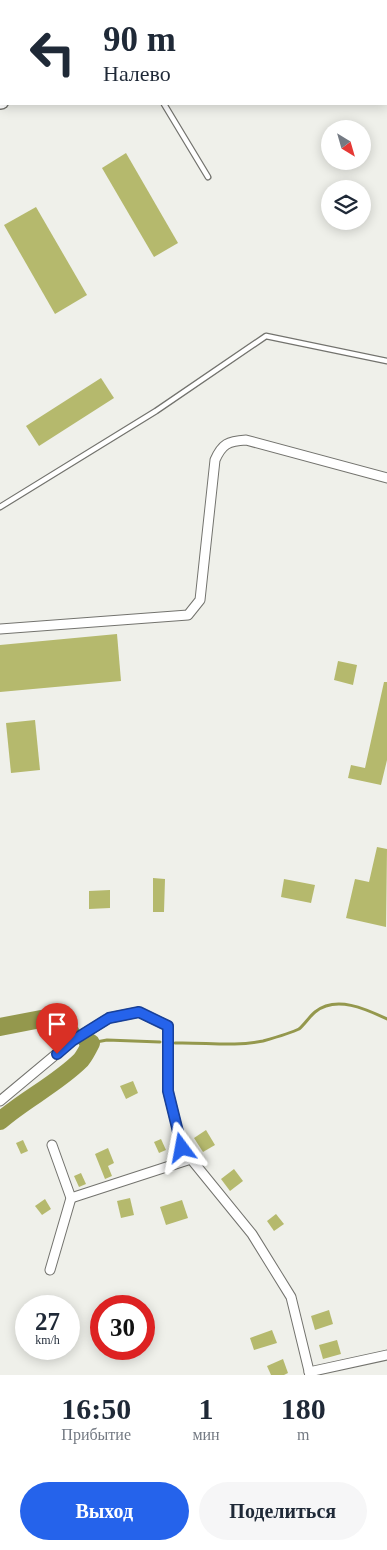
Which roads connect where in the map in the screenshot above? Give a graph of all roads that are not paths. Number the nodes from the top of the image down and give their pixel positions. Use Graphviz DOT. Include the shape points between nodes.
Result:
graph roads {
  1 [pos="165,105"];
  2 [pos="208,177"];
  3 [pos="387,361"];
  4 [pos="387,478"];
  5 [pos="0,507"];
  6 [pos="0,628"];
  7 [pos="0,1101"];
  8 [pos="52,1145"];
  9 [pos="191,1159"];
  10 [pos="71,1198"];
  11 [pos="50,1270"];
  12 [pos="387,1355"];
  13 [pos="310,1373"];
  1 -- 2 [label="lane"];
  3 -- 5 [label="lane" via="266,336 156,411"];
  4 -- 6 [label="street" via="246,440 232,441 220,449 215,460 200,600 188,615"];
  7 -- 9 [label="street" via="72,1041 109,1018 139,1012 168,1026 168,1091 182,1148"];
  8 -- 10 [label="street"];
  9 -- 10 [label="street"];
  9 -- 13 [label="street" via="252,1234 291,1297"];
  10 -- 11 [label="street"];
  12 -- 13 [label="street"];
}
